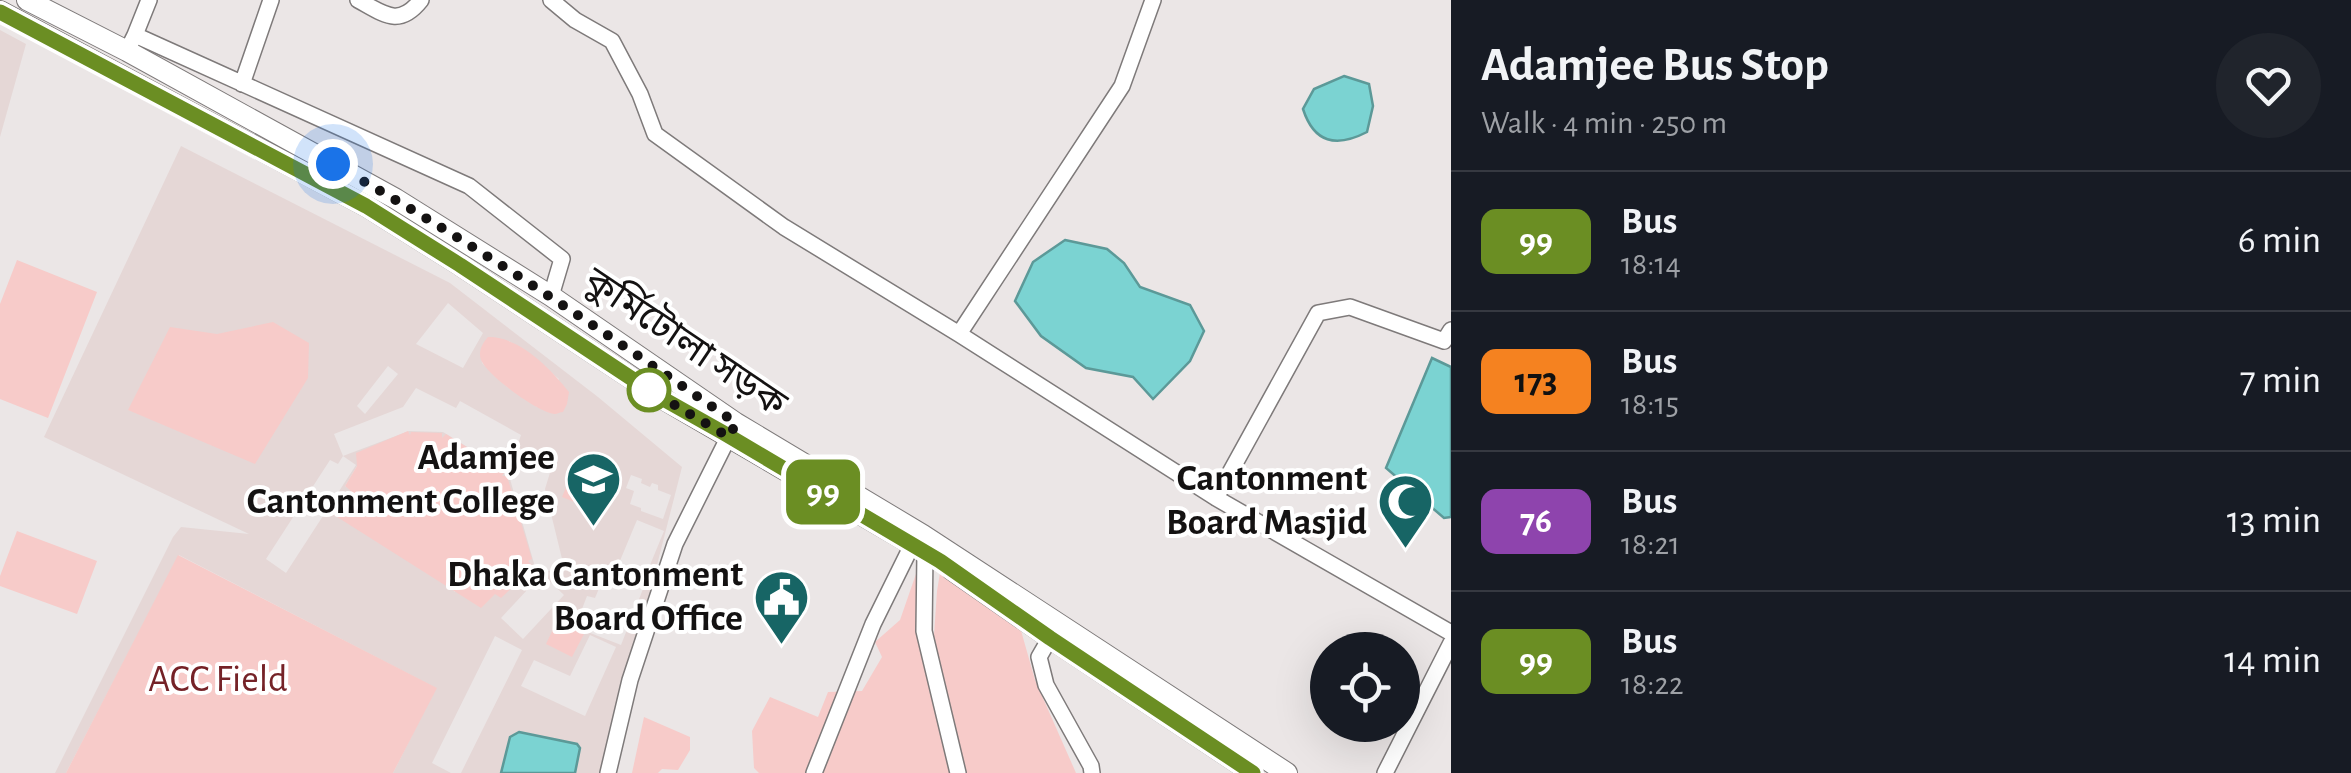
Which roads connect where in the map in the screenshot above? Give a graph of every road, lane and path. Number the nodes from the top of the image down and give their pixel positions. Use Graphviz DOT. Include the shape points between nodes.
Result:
graph roads {
  1 [pos="27,0"];
  2 [pos="149,0"];
  3 [pos="271,0"];
  4 [pos="358,0"];
  5 [pos="421,0"];
  6 [pos="552,0"];
  7 [pos="1153,0"];
  8 [pos="0,12"];
  9 [pos="131,43"];
  10 [pos="242,84"];
  11 [pos="552,296"];
  12 [pos="1451,330"];
  13 [pos="958,334"];
  14 [pos="732,430"];
  15 [pos="1216,498"];
  16 [pos="920,544"];
  17 [pos="1057,633"];
  18 [pos="1451,633"];
  19 [pos="1451,643"];
  20 [pos="608,773"];
  21 [pos="814,773"];
  22 [pos="958,773"];
  23 [pos="1092,773"];
  24 [pos="1253,773"];
  25 [pos="1287,773"];
  26 [pos="1385,773"];
  1 -- 9 [label="main road, কুর্মিটোলা সড়ক"];
  2 -- 9 [label="street"];
  3 -- 10 [label="street"];
  4 -- 5 [label="street" via="402,17"];
  6 -- 13 [label="street" via="612,41 655,134 784,227"];
  7 -- 13 [label="street" via="1122,86"];
  8 -- 14 [label="main road, কুর্মিটোলা সড়ক" via="366,206 658,396"];
  9 -- 10 [label="street"];
  9 -- 11 [label="main road, কুর্মিটোলা সড়ক"];
  10 -- 11 [label="street" via="469,186 562,259"];
  11 -- 14 [label="main road, কুর্মিটোলা সড়ক"];
  12 -- 15 [label="street" via="1444,341 1350,307 1318,313"];
  13 -- 15 [label="street"];
  14 -- 16 [label="main road, কুর্মিটোলা সড়ক"];
  14 -- 20 [label="street" via="675,544"];
  15 -- 18 [label="street"];
  16 -- 17 [label="main road, কুর্মিটোলা সড়ক"];
  16 -- 21 [label="street" via="873,624"];
  16 -- 22 [label="street" via="924,631"];
  17 -- 23 [label="street" via="1038,657"];
  17 -- 24 [label="main road, কুর্মিটোলা সড়ক"];
  17 -- 25 [label="main road, কুর্মিটোলা সড়ক"];
  19 -- 26 [label="street"];
}
